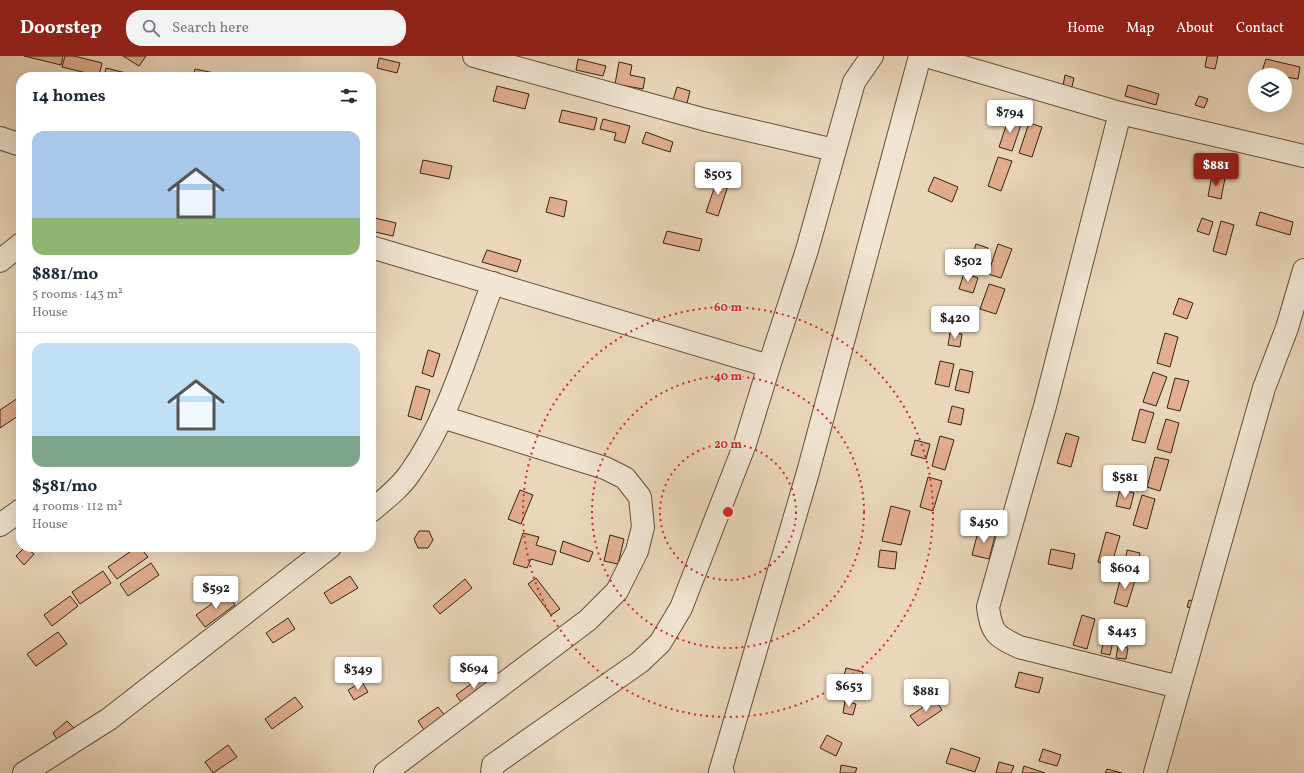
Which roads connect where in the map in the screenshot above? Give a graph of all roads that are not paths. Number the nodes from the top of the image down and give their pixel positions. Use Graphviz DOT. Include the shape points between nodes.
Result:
graph roads {
  1 [pos="474,56"];
  2 [pos="872,56"];
  3 [pos="920,56"];
  4 [pos="926,56"];
  5 [pos="1120,113"];
  6 [pos="0,138"];
  7 [pos="16,143"];
  8 [pos="834,150"];
  9 [pos="1304,156"];
  10 [pos="16,248"];
  11 [pos="376,248"];
  12 [pos="0,261"];
  13 [pos="1304,270"];
  14 [pos="493,283"];
  15 [pos="769,366"];
  16 [pos="442,417"];
  17 [pos="376,507"];
  18 [pos="16,514"];
  19 [pos="0,525"];
  20 [pos="324,552"];
  21 [pos="1179,688"];
  22 [pos="24,773"];
  23 [pos="385,773"];
  24 [pos="492,773"];
  25 [pos="723,773"];
  26 [pos="1155,773"];
  1 -- 8 [label="street" via="706,120"];
  2 -- 8 [label="street" via="854,82"];
  3 -- 25 [label="street" via="808,472 720,772"];
  4 -- 5 [label="street"];
  5 -- 9 [label="street"];
  5 -- 21 [label="street" via="1045,406 988,607 990,624 995,632 1003,640 1019,647"];
  6 -- 7 [label="street"];
  8 -- 15 [label="street" via="807,250"];
  10 -- 12 [label="street"];
  11 -- 14 [label="street"];
  13 -- 21 [label="street" via="1287,328 1264,388"];
  14 -- 15 [label="street"];
  14 -- 16 [label="street"];
  15 -- 24 [label="street" via="745,444 682,608 671,627 660,643 640,662 494,765"];
  16 -- 17 [label="street" via="410,473"];
  16 -- 23 [label="street" via="605,468 625,478 640,497 643,527 637,551 617,591 588,620"];
  18 -- 19 [label="street"];
  20 -- 22 [label="street" via="109,719"];
  21 -- 26 [label="street"];
}
